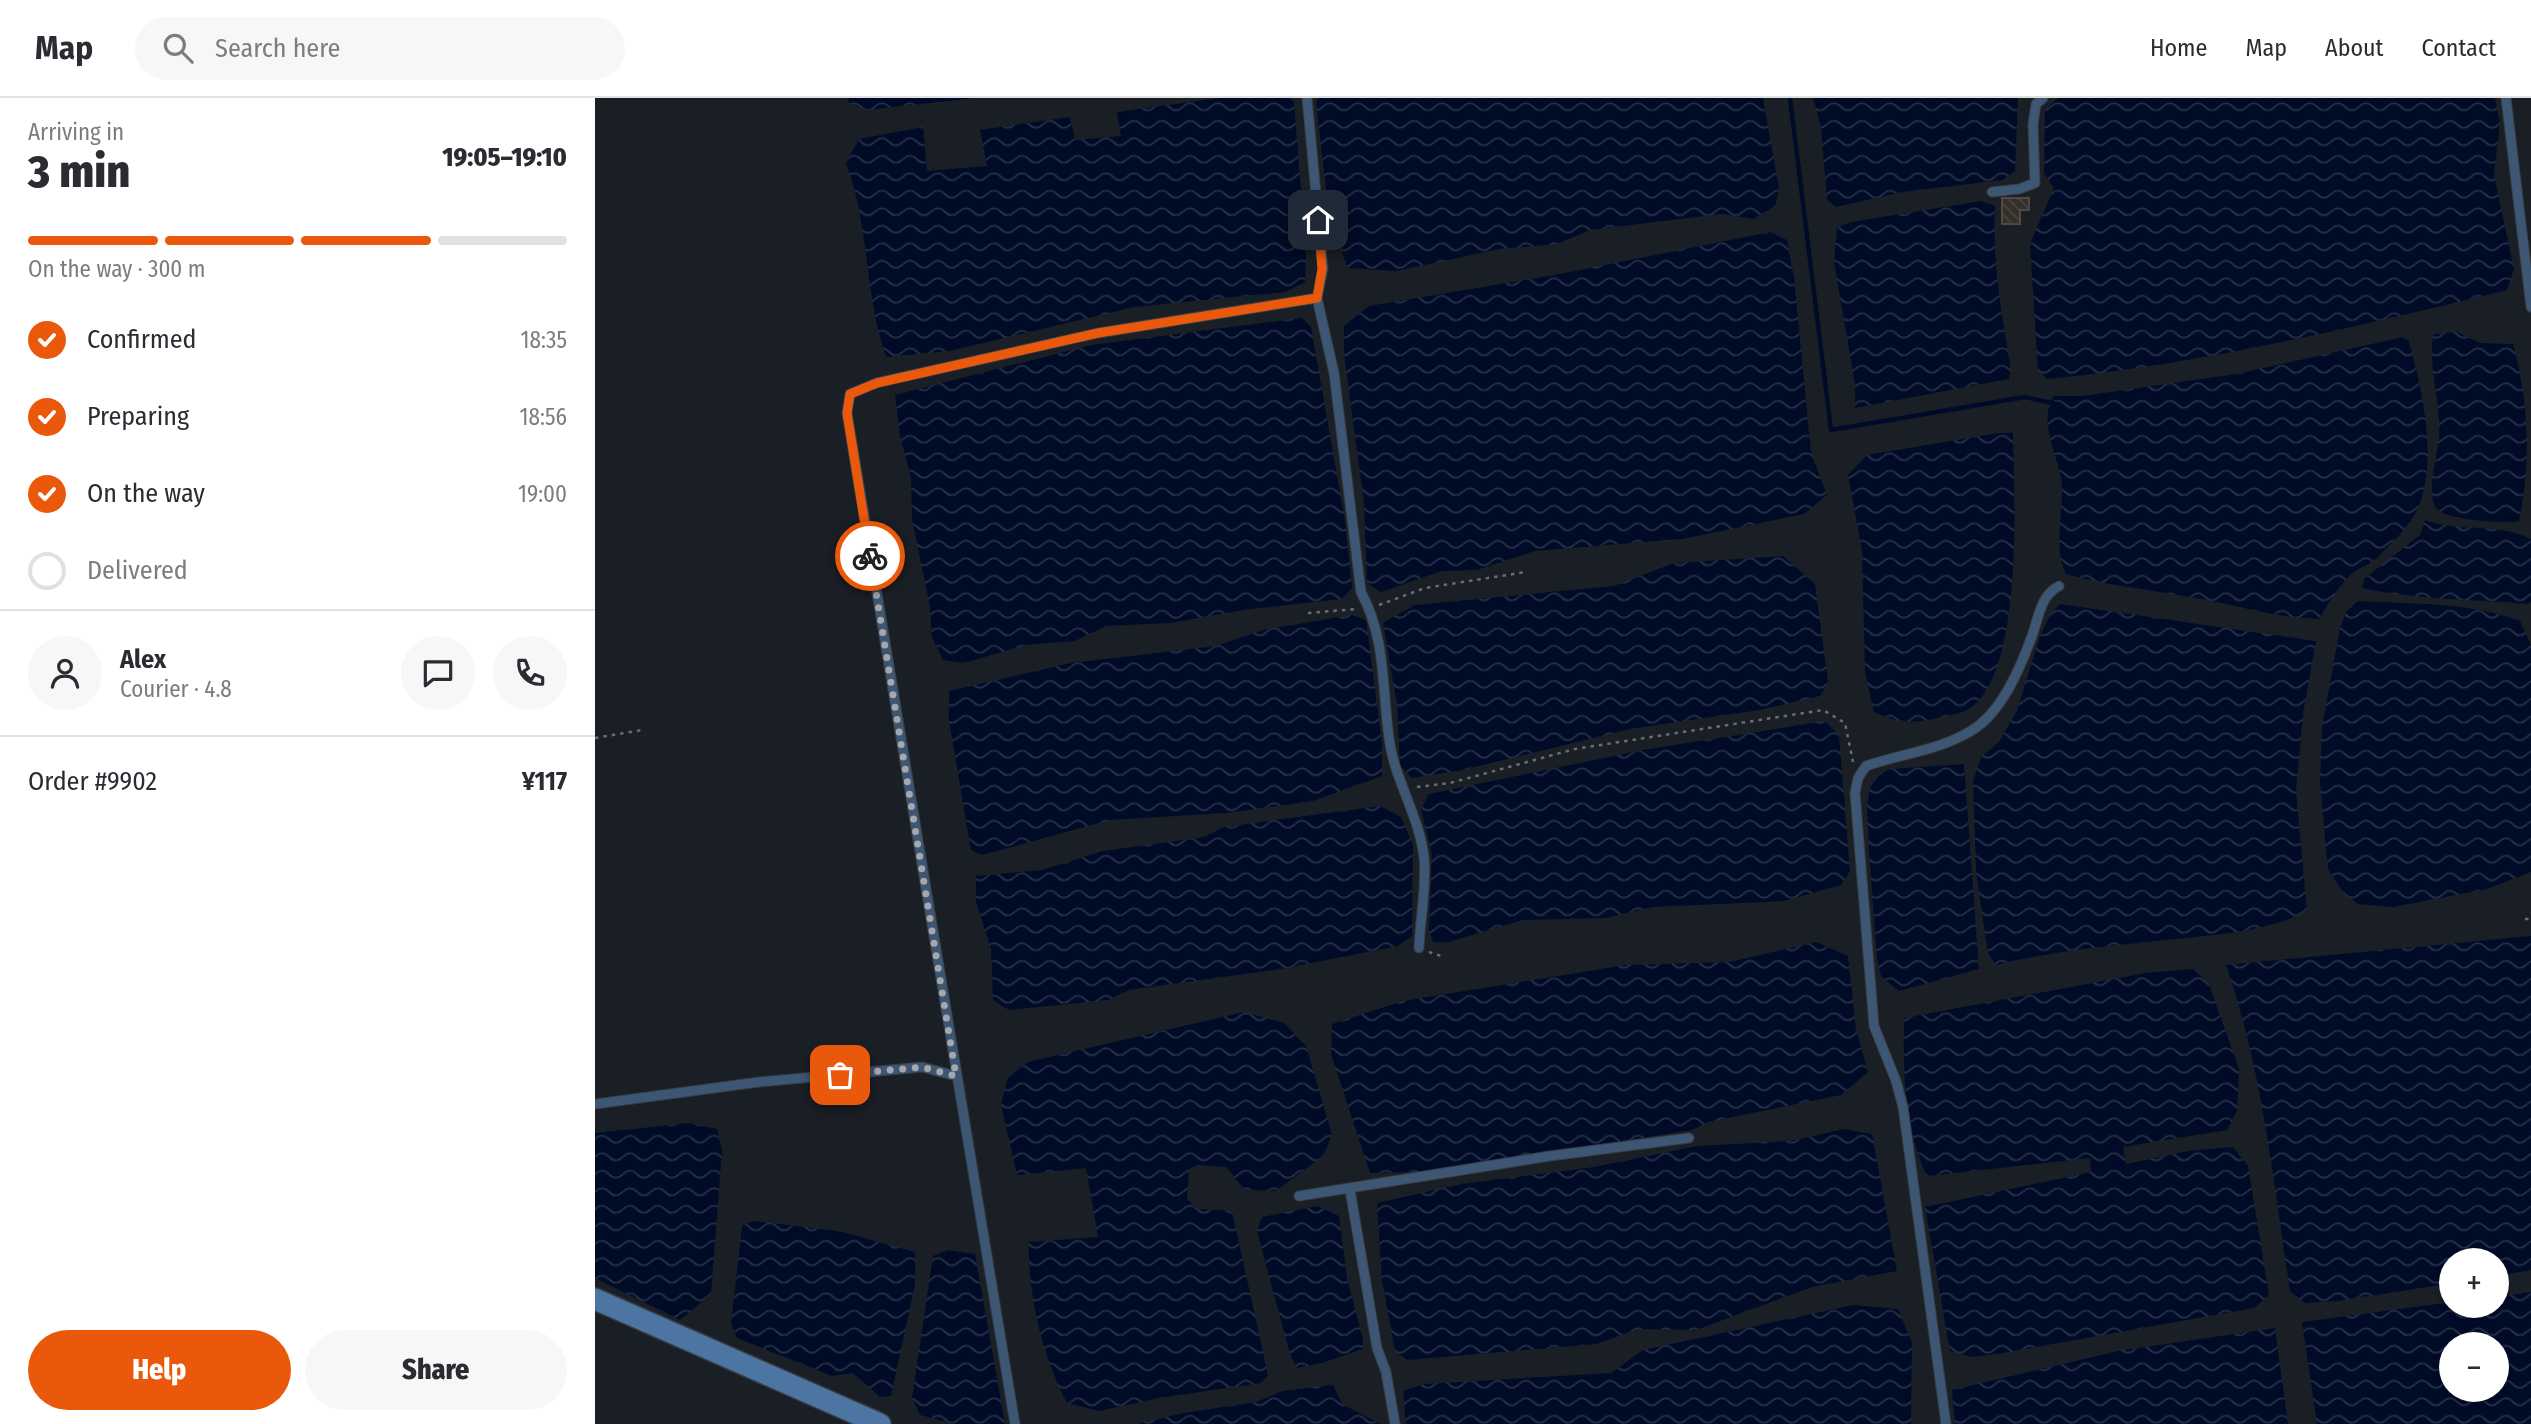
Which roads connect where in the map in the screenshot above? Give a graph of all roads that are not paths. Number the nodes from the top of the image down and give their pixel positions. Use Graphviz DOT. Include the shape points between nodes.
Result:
graph roads {
  1 [pos="1307,98"];
  2 [pos="2043,98"];
  3 [pos="2507,98"];
  4 [pos="1992,192"];
  5 [pos="1317,298"];
  6 [pos="2531,307"];
  7 [pos="2059,586"];
  8 [pos="1419,948"];
  9 [pos="956,1076"];
  10 [pos="595,1104"];
  11 [pos="1689,1138"];
  12 [pos="1350,1190"];
  13 [pos="1299,1196"];
  14 [pos="595,1299"];
  15 [pos="880,1424"];
  16 [pos="1016,1424"];
  17 [pos="1395,1424"];
  18 [pos="1945,1424"];
  1 -- 5 [label="lane" via="1322,269"];
  2 -- 4 [label="lane" via="2036,104 2033,124 2035,183 2019,190"];
  3 -- 6 [label="lane"];
  5 -- 8 [label="lane" via="1334,373 1361,592 1370,608 1385,672 1389,739 1424,857"];
  5 -- 9 [label="lane" via="1085,336 877,383 850,394 847,413"];
  7 -- 18 [label="lane" via="2042,603 2015,673 1999,703 1979,726 1931,748 1866,766 1855,793 1874,1026 1903,1107"];
  9 -- 10 [label="lane" via="922,1067"];
  9 -- 16 [label="lane"];
  11 -- 12 [label="lane"];
  12 -- 13 [label="lane"];
  12 -- 17 [label="lane"];
  14 -- 15 [label="main road"];
}
